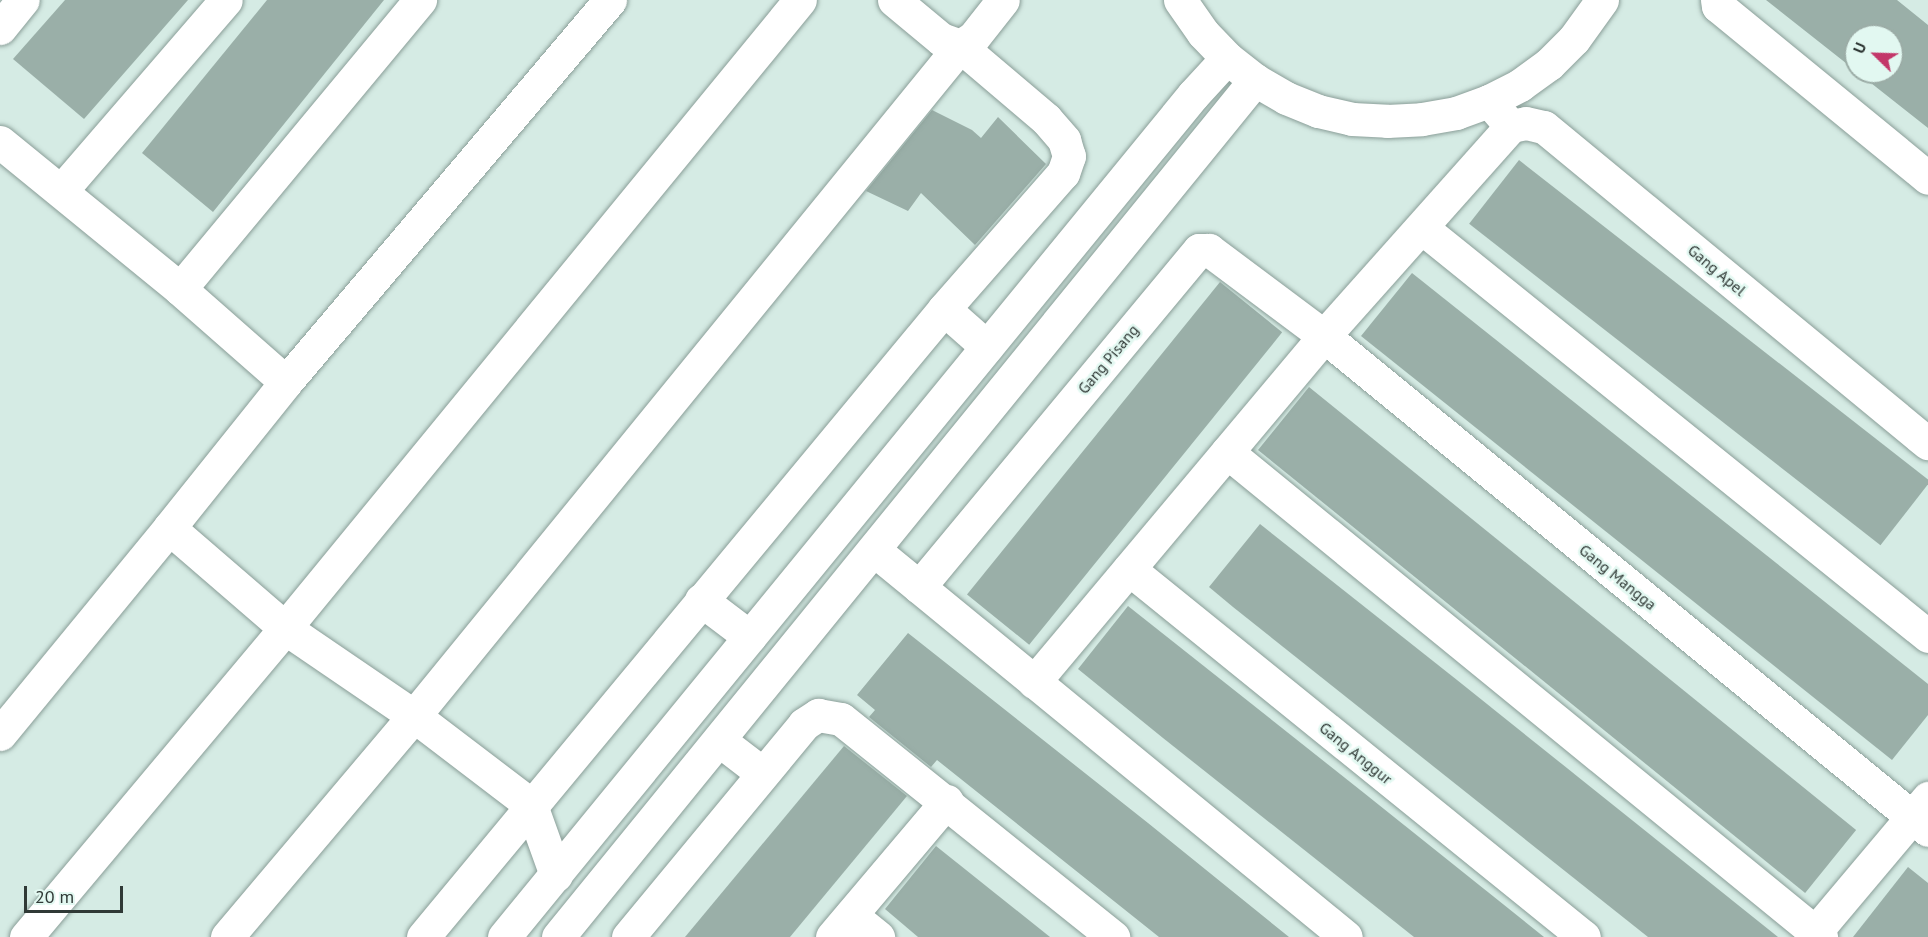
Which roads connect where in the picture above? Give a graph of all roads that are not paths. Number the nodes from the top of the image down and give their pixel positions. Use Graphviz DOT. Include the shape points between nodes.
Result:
graph roads {
  1 [pos="23,0"];
  2 [pos="225,0"];
  3 [pos="420,0"];
  4 [pos="610,0"];
  5 [pos="800,0"];
  6 [pos="894,0"];
  7 [pos="1003,0"];
  8 [pos="1180,0"];
  9 [pos="1602,0"];
  10 [pos="1716,0"];
  11 [pos="0,28"];
  12 [pos="960,46"];
  13 [pos="1227,58"];
  14 [pos="1255,80"];
  15 [pos="1500,114"];
  16 [pos="0,142"];
  17 [pos="1928,178"];
  18 [pos="61,191"];
  19 [pos="1422,228"];
  20 [pos="180,289"];
  21 [pos="944,309"];
  22 [pos="1324,336"];
  23 [pos="987,347"];
  24 [pos="286,382"];
  25 [pos="1928,443"];
  26 [pos="1227,452"];
  27 [pos="170,528"];
  28 [pos="874,550"];
  29 [pos="1129,568"];
  30 [pos="919,587"];
  31 [pos="701,600"];
  32 [pos="285,628"];
  33 [pos="1928,636"];
  34 [pos="750,637"];
  35 [pos="1034,682"];
  36 [pos="414,716"];
  37 [pos="1,731"];
  38 [pos="719,740"];
  39 [pos="762,773"];
  40 [pos="947,801"];
  41 [pos="531,805"];
  42 [pos="1923,815"];
  43 [pos="556,875"];
  44 [pos="841,926"];
  45 [pos="1816,935"];
  46 [pos="26,937"];
  47 [pos="227,937"];
  48 [pos="423,937"];
  49 [pos="504,937"];
  50 [pos="558,937"];
  51 [pos="628,937"];
  52 [pos="878,937"];
  53 [pos="1113,937"];
  54 [pos="1346,937"];
  55 [pos="1584,937"];
  1 -- 11 [label="street"];
  2 -- 18 [label="street"];
  3 -- 20 [label="street"];
  4 -- 24 [label="street"];
  5 -- 32 [label="street"];
  6 -- 12 [label="street" via="941,39"];
  7 -- 12 [label="street" via="973,38"];
  8 -- 13 [label="street"];
  9 -- 15 [label="street" via="1574,39 1520,85"];
  10 -- 17 [label="street" via="1718,6"];
  12 -- 21 [label="street" via="1046,119 1064,140 1069,156 1063,173"];
  12 -- 36 [label="street"];
  13 -- 14 [label="street"];
  13 -- 23 [label="street"];
  14 -- 15 [label="street" via="1318,111 1352,118 1387,121 1456,112"];
  14 -- 28 [label="street"];
  15 -- 19 [label="street"];
  15 -- 25 [label="street, Gang Apel" via="1544,126"];
  16 -- 18 [label="street"];
  18 -- 20 [label="street"];
  19 -- 22 [label="street"];
  19 -- 33 [label="street"];
  20 -- 24 [label="street"];
  21 -- 23 [label="street"];
  21 -- 31 [label="street"];
  22 -- 26 [label="street"];
  22 -- 30 [label="street, Gang Pisang" via="1209,250 1199,250"];
  22 -- 42 [label="street, Gang Mangga"];
  23 -- 34 [label="street"];
  24 -- 27 [label="street"];
  26 -- 29 [label="street"];
  26 -- 45 [label="street"];
  27 -- 32 [label="street"];
  27 -- 37 [label="street"];
  28 -- 30 [label="street"];
  28 -- 38 [label="street"];
  29 -- 35 [label="street"];
  29 -- 55 [label="street, Gang Anggur"];
  30 -- 35 [label="street"];
  31 -- 34 [label="street"];
  31 -- 41 [label="street"];
  32 -- 36 [label="street"];
  32 -- 46 [label="street"];
  34 -- 43 [label="street"];
  35 -- 54 [label="street"];
  36 -- 41 [label="street"];
  36 -- 47 [label="street"];
  38 -- 39 [label="street"];
  38 -- 50 [label="street"];
  39 -- 40 [label="street" via="804,724 818,715 831,715 841,718"];
  39 -- 51 [label="street"];
  40 -- 44 [label="street"];
  40 -- 53 [label="street"];
  41 -- 43 [label="street"];
  41 -- 48 [label="street"];
  42 -- 45 [label="street"];
  43 -- 49 [label="street"];
  44 -- 52 [label="street"];
}
